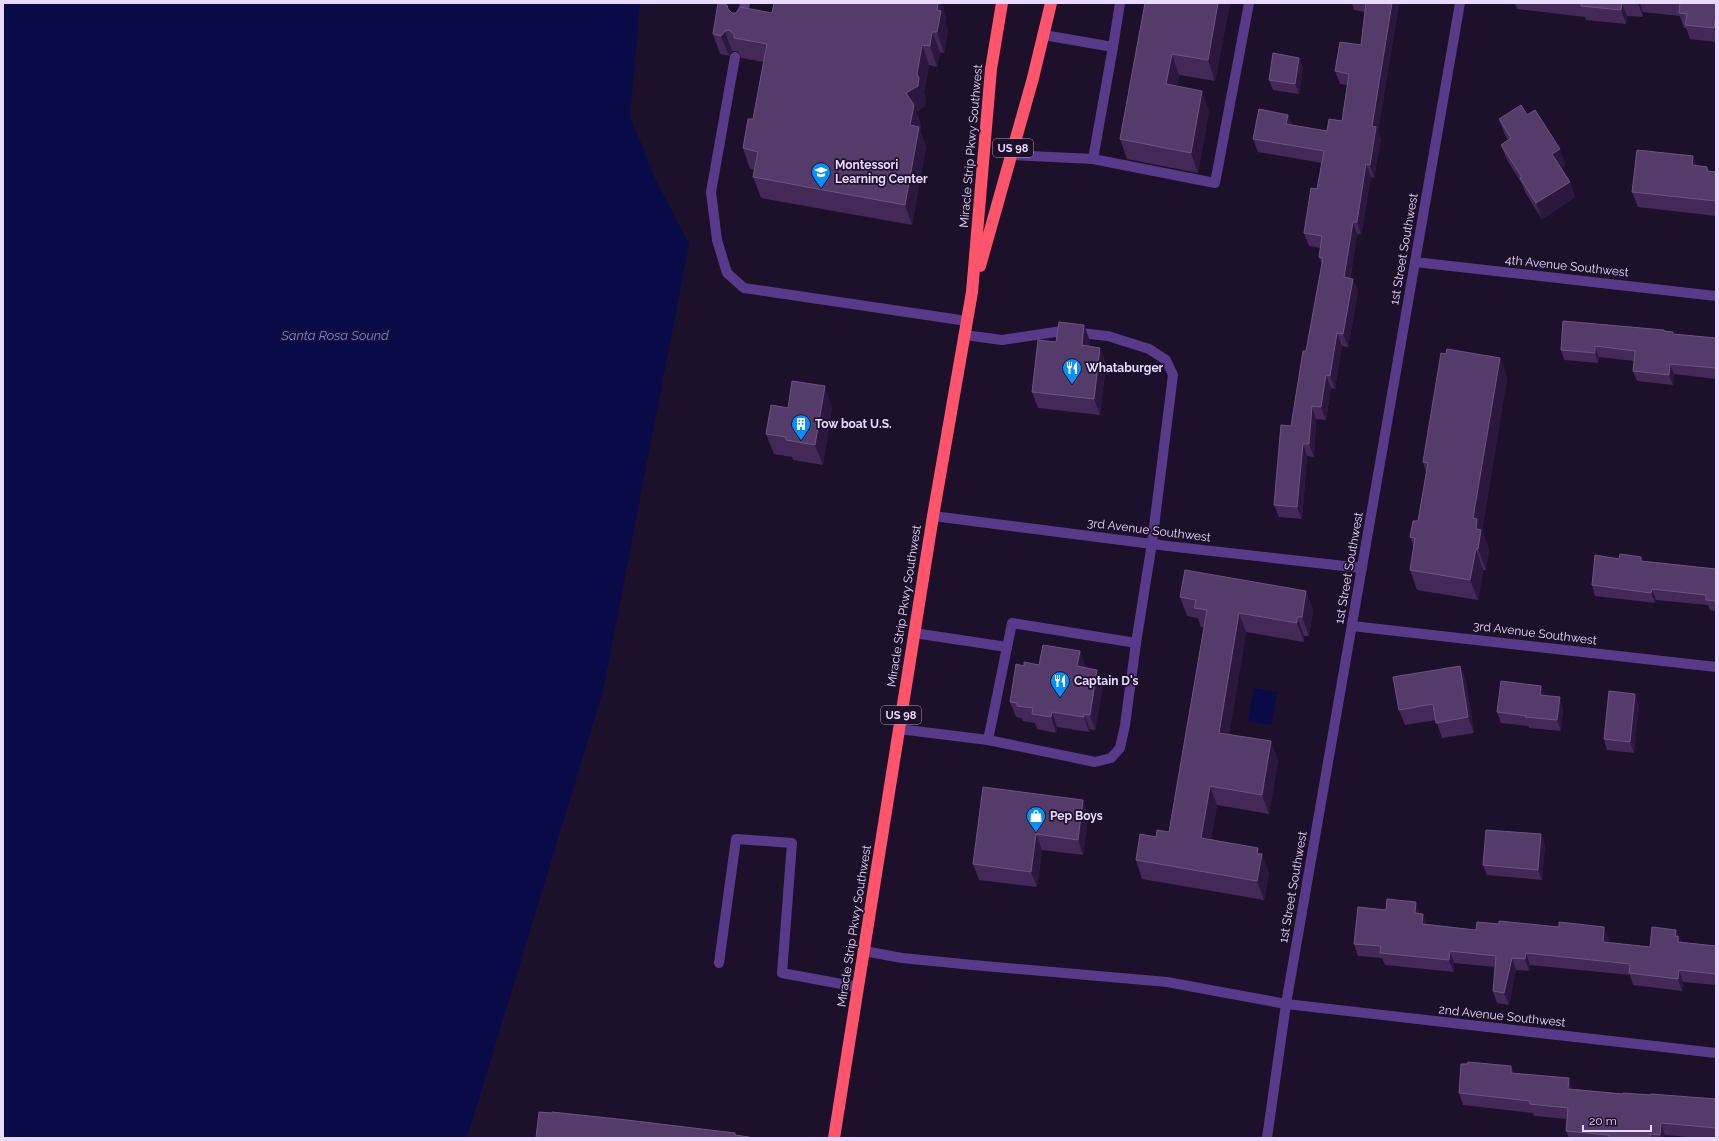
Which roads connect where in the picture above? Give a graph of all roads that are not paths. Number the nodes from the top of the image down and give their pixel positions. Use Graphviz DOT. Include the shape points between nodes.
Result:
graph roads {
  1 [pos="745,3"];
  2 [pos="1002,3"];
  3 [pos="1051,3"];
  4 [pos="1120,3"];
  5 [pos="1249,3"];
  6 [pos="1460,3"];
  7 [pos="741,26"];
  8 [pos="1044,35"];
  9 [pos="1112,47"];
  10 [pos="735,57"];
  11 [pos="1011,155"];
  12 [pos="1093,159"];
  13 [pos="1415,262"];
  14 [pos="972,292"];
  15 [pos="1716,296"];
  16 [pos="967,321"];
  17 [pos="965,335"];
  18 [pos="933,516"];
  19 [pos="1152,544"];
  20 [pos="1362,568"];
  21 [pos="1352,626"];
  22 [pos="914,633"];
  23 [pos="1136,642"];
  24 [pos="1007,647"];
  25 [pos="1716,667"];
  26 [pos="899,729"];
  27 [pos="988,740"];
  28 [pos="864,951"];
  29 [pos="719,963"];
  30 [pos="858,987"];
  31 [pos="1286,1004"];
  32 [pos="1716,1053"];
  33 [pos="834,1138"];
  34 [pos="1267,1138"];
  1 -- 7 [label="street"];
  2 -- 14 [label="highway, Miracle Strip Pkwy Southwest / US 98" via="991,69"];
  3 -- 8 [label="highway, Miracle Strip Pkwy Southwest / US 98"];
  4 -- 9 [label="street"];
  5 -- 12 [label="street" via="1215,183"];
  6 -- 13 [label="street, 1st Street Southwest"];
  8 -- 9 [label="street"];
  8 -- 11 [label="highway, Miracle Strip Pkwy Southwest / US 98"];
  9 -- 12 [label="street"];
  10 -- 16 [label="street" via="711,192 717,240 727,273 744,288"];
  11 -- 12 [label="street"];
  11 -- 14 [label="highway, Miracle Strip Pkwy Southwest / US 98"];
  13 -- 15 [label="street, 4th Avenue Southwest"];
  13 -- 20 [label="street, 1st Street Southwest"];
  14 -- 16 [label="highway, Miracle Strip Pkwy Southwest / US 98"];
  16 -- 17 [label="highway, Miracle Strip Pkwy Southwest / US 98"];
  17 -- 18 [label="highway, Miracle Strip Pkwy Southwest / US 98"];
  17 -- 19 [label="street" via="1002,340 1062,332 1108,336 1149,349 1166,360 1173,375"];
  18 -- 19 [label="street, 3rd Avenue Southwest"];
  18 -- 22 [label="highway, Miracle Strip Pkwy Southwest / US 98"];
  19 -- 20 [label="street, 3rd Avenue Southwest"];
  19 -- 23 [label="street"];
  20 -- 21 [label="street, 1st Street Southwest"];
  21 -- 25 [label="street, 3rd Avenue Southwest"];
  21 -- 31 [label="street, 1st Street Southwest"];
  22 -- 24 [label="street"];
  22 -- 26 [label="highway, Miracle Strip Pkwy Southwest / US 98"];
  23 -- 24 [label="street" via="1012,623"];
  23 -- 27 [label="street" via="1125,725 1120,748 1111,758 1095,762"];
  24 -- 27 [label="street"];
  26 -- 27 [label="street"];
  26 -- 28 [label="highway, Miracle Strip Pkwy Southwest / US 98"];
  28 -- 30 [label="highway, Miracle Strip Pkwy Southwest / US 98"];
  28 -- 31 [label="street, 2nd Avenue Southwest" via="973,966 1166,982"];
  29 -- 30 [label="street" via="736,839 792,843 782,973"];
  30 -- 33 [label="highway, Miracle Strip Pkwy Southwest / US 98"];
  31 -- 32 [label="street, 2nd Avenue Southwest"];
  31 -- 34 [label="street, 1st Street Southwest"];
}
